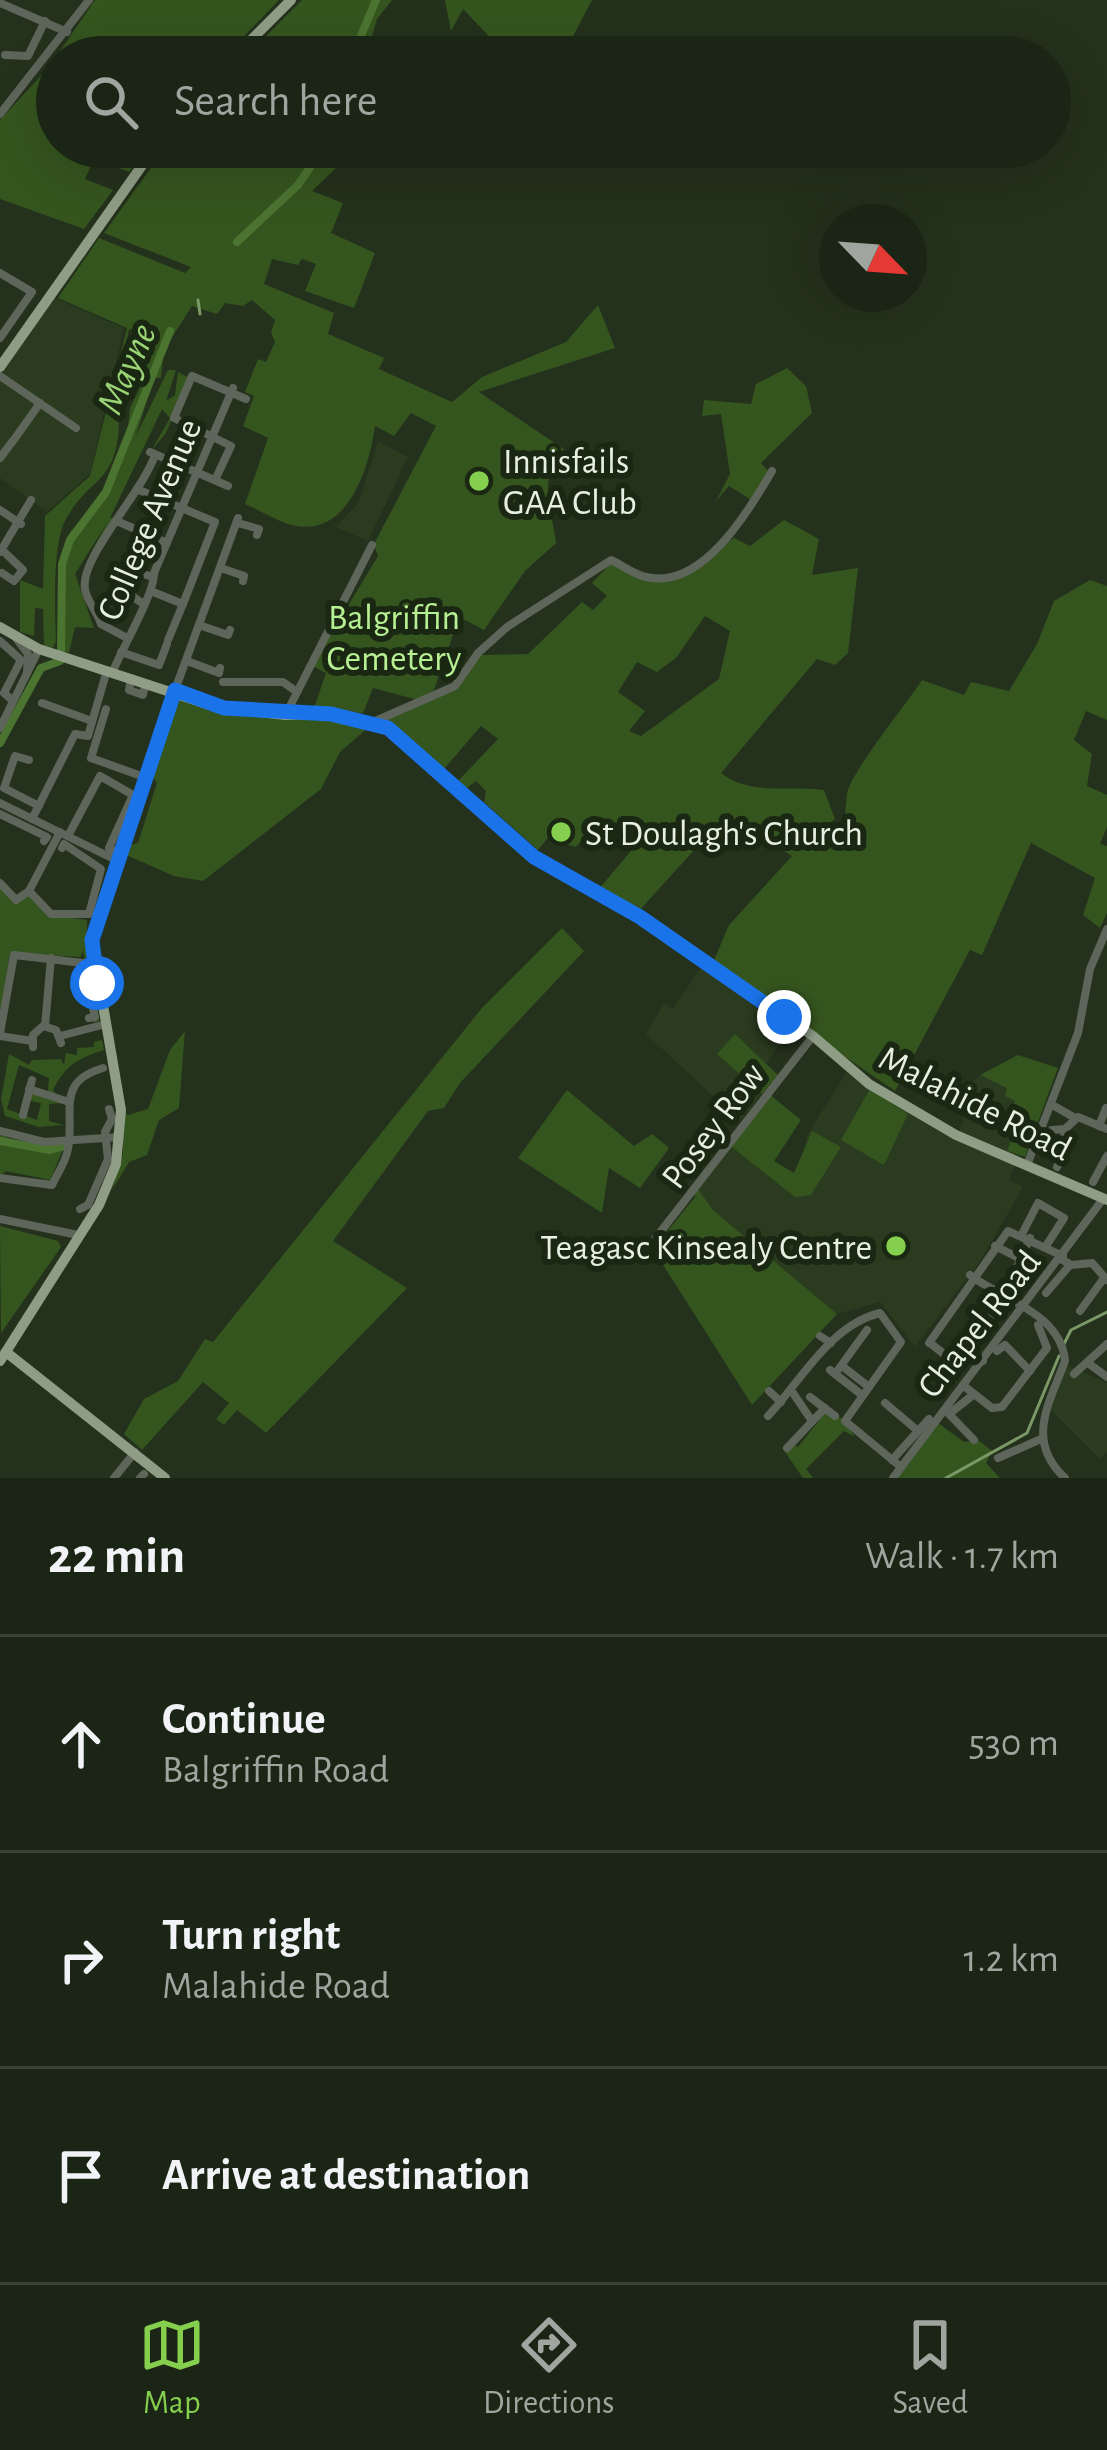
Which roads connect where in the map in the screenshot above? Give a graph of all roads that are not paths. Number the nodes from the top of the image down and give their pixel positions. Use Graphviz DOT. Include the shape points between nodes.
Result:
graph roads {
  1 [pos="89,0"];
  2 [pos="291,0"];
  3 [pos="0,4"];
  4 [pos="45,21"];
  5 [pos="67,32"];
  6 [pos="38,36"];
  7 [pos="64,36"];
  8 [pos="255,36"];
  9 [pos="36,40"];
  10 [pos="4,55"];
  11 [pos="36,70"];
  12 [pos="0,114"];
  13 [pos="140,168"];
  14 [pos="0,274"];
  15 [pos="0,311"];
  16 [pos="14,319"];
  17 [pos="0,338"];
  18 [pos="14,342"];
  19 [pos="0,356"];
  20 [pos="0,371"];
  21 [pos="232,390"];
  22 [pos="246,398"];
  23 [pos="40,403"];
  24 [pos="76,428"];
  25 [pos="212,438"];
  26 [pos="0,458"];
  27 [pos="772,470"];
  28 [pos="196,472"];
  29 [pos="215,480"];
  30 [pos="228,486"];
  31 [pos="139,490"];
  32 [pos="31,500"];
  33 [pos="181,508"];
  34 [pos="0,510"];
  35 [pos="119,523"];
  36 [pos="21,524"];
  37 [pos="257,535"];
  38 [pos="167,543"];
  39 [pos="372,545"];
  40 [pos="1,551"];
  41 [pos="221,568"];
  42 [pos="2,574"];
  43 [pos="153,577"];
  44 [pos="243,580"];
  45 [pos="153,592"];
  46 [pos="142,603"];
  47 [pos="183,604"];
  48 [pos="199,625"];
  49 [pos="230,630"];
  50 [pos="5,633"];
  51 [pos="127,638"];
  52 [pos="39,650"];
  53 [pos="121,652"];
  54 [pos="64,657"];
  55 [pos="187,662"];
  56 [pos="220,668"];
  57 [pos="110,671"];
  58 [pos="131,676"];
  59 [pos="224,682"];
  60 [pos="24,683"];
  61 [pos="144,690"];
  62 [pos="175,690"];
  63 [pos="297,692"];
  64 [pos="11,700"];
  65 [pos="42,703"];
  66 [pos="106,709"];
  67 [pos="285,715"];
  68 [pos="92,721"];
  69 [pos="374,722"];
  70 [pos="0,724"];
  71 [pos="29,760"];
  72 [pos="147,778"];
  73 [pos="0,803"];
  74 [pos="39,806"];
  75 [pos="0,814"];
  76 [pos="32,819"];
  77 [pos="64,834"];
  78 [pos="44,841"];
  79 [pos="62,848"];
  80 [pos="116,856"];
  81 [pos="0,883"];
  82 [pos="29,891"];
  83 [pos="1107,929"];
  84 [pos="51,958"];
  85 [pos="89,1018"];
  86 [pos="106,1024"];
  87 [pos="45,1025"];
  88 [pos="0,1035"];
  89 [pos="813,1036"];
  90 [pos="103,1068"];
  91 [pos="66,1101"];
  92 [pos="1056,1107"];
  93 [pos="1106,1108"];
  94 [pos="109,1109"];
  95 [pos="22,1115"];
  96 [pos="1075,1118"];
  97 [pos="1103,1128"];
  98 [pos="1052,1130"];
  99 [pos="1064,1130"];
  100 [pos="0,1131"];
  101 [pos="121,1137"];
  102 [pos="105,1138"];
  103 [pos="69,1142"];
  104 [pos="1107,1156"];
  105 [pos="1027,1165"];
  106 [pos="1057,1167"];
  107 [pos="0,1178"];
  108 [pos="1093,1182"];
  109 [pos="1105,1199"];
  110 [pos="86,1211"];
  111 [pos="0,1219"];
  112 [pos="78,1235"];
  113 [pos="1026,1236"];
  114 [pos="651,1244"];
  115 [pos="994,1246"];
  116 [pos="1046,1246"];
  117 [pos="1021,1258"];
  118 [pos="1064,1260"];
  119 [pos="62,1262"];
  120 [pos="1101,1262"];
  121 [pos="1016,1269"];
  122 [pos="973,1277"];
  123 [pos="1106,1279"];
  124 [pos="1046,1293"];
  125 [pos="1026,1307"];
  126 [pos="1080,1311"];
  127 [pos="1008,1318"];
  128 [pos="1019,1322"];
  129 [pos="867,1330"];
  130 [pos="1008,1334"];
  131 [pos="820,1336"];
  132 [pos="831,1343"];
  133 [pos="1107,1344"];
  134 [pos="1004,1345"];
  135 [pos="966,1348"];
  136 [pos="2,1354"];
  137 [pos="983,1361"];
  138 [pos="1088,1363"];
  139 [pos="1063,1367"];
  140 [pos="1030,1370"];
  141 [pos="1107,1377"];
  142 [pos="970,1389"];
  143 [pos="769,1391"];
  144 [pos="866,1391"];
  145 [pos="794,1393"];
  146 [pos="810,1396"];
  147 [pos="781,1402"];
  148 [pos="885,1403"];
  149 [pos="825,1408"];
  150 [pos="768,1416"];
  151 [pos="835,1416"];
  152 [pos="928,1419"];
  153 [pos="812,1421"];
  154 [pos="918,1431"];
  155 [pos="968,1438"];
  156 [pos="1041,1439"];
  157 [pos="793,1445"];
  158 [pos="135,1452"];
  159 [pos="998,1458"];
  160 [pos="892,1460"];
  161 [pos="901,1467"];
  162 [pos="118,1477"];
  163 [pos="165,1478"];
  164 [pos="892,1478"];
  165 [pos="1064,1478"];
  1 -- 5 [label="street"];
  2 -- 8 [label="main road"];
  3 -- 4 [label="street"];
  4 -- 5 [label="street"];
  4 -- 6 [label="street"];
  5 -- 7 [label="street"];
  9 -- 10 [label="street" via="28,56"];
  11 -- 12 [label="street"];
  13 -- 18 [label="main road"];
  14 -- 16 [label="street" via="32,292"];
  15 -- 16 [label="street"];
  16 -- 17 [label="street"];
  18 -- 19 [label="main road"];
  18 -- 20 [label="main road"];
  20 -- 23 [label="street"];
  21 -- 22 [label="street"];
  21 -- 25 [label="street, College Avenue"];
  21 -- 25 [label="street" via="191,375 174,421"];
  23 -- 24 [label="street"];
  23 -- 26 [label="street"];
  25 -- 28 [label="street, College Avenue"];
  25 -- 29 [label="street" via="231,446"];
  27 -- 69 [label="street" via="730,540 687,568 649,578 610,560 508,627 455,686"];
  28 -- 29 [label="street"];
  28 -- 31 [label="street" via="152,454"];
  28 -- 33 [label="street, College Avenue"];
  29 -- 30 [label="street"];
  31 -- 33 [label="street"];
  31 -- 35 [label="street"];
  32 -- 36 [label="street"];
  33 -- 38 [label="street, College Avenue"];
  33 -- 47 [label="street" via="215,522"];
  34 -- 36 [label="street"];
  35 -- 38 [label="street"];
  35 -- 51 [label="street" via="89,561 84,586 104,627"];
  36 -- 40 [label="street"];
  37 -- 41 [label="street" via="259,529 238,521"];
  38 -- 43 [label="street, College Avenue"];
  39 -- 63 [label="street"];
  40 -- 42 [label="street" via="23,570 14,581"];
  41 -- 44 [label="street"];
  41 -- 48 [label="street"];
  43 -- 45 [label="street, College Avenue"];
  43 -- 46 [label="street" via="136,571 124,579 124,591"];
  45 -- 46 [label="street, College Avenue"];
  45 -- 47 [label="street"];
  46 -- 51 [label="street, College Avenue"];
  47 -- 53 [label="street" via="159,664"];
  48 -- 49 [label="street"];
  48 -- 55 [label="street"];
  50 -- 52 [label="main road, Malahide Road"];
  50 -- 60 [label="street" via="28,654"];
  50 -- 64 [label="street" via="21,660 4,694"];
  51 -- 53 [label="street, College Avenue"];
  52 -- 54 [label="main road, Malahide Road"];
  52 -- 60 [label="street"];
  53 -- 57 [label="street, College Avenue"];
  54 -- 57 [label="main road, Malahide Road"];
  54 -- 60 [label="street" via="44,660"];
  55 -- 56 [label="street"];
  55 -- 62 [label="street"];
  57 -- 58 [label="main road, Malahide Road"];
  57 -- 68 [label="street, College Avenue"];
  58 -- 61 [label="street" via="128,688"];
  58 -- 62 [label="main road, Malahide Road"];
  59 -- 63 [label="street" via="283,682"];
  60 -- 64 [label="street"];
  60 -- 70 [label="street"];
  62 -- 67 [label="main road, Malahide Road" via="216,707"];
  62 -- 72 [label="main road"];
  63 -- 67 [label="street"];
  64 -- 70 [label="street"];
  65 -- 68 [label="street"];
  66 -- 72 [label="street" via="91,758"];
  67 -- 69 [label="main road, Malahide Road"];
  68 -- 74 [label="street" via="88,736 75,734"];
  69 -- 89 [label="main road, Malahide Road" via="411,744 534,857 640,917"];
  71 -- 74 [label="street" via="15,756 4,788"];
  72 -- 80 [label="main road"];
  73 -- 76 [label="street"];
  74 -- 76 [label="street"];
  75 -- 78 [label="street"];
  76 -- 77 [label="street"];
  77 -- 80 [label="street"];
  77 -- 80 [label="street" via="100,776 133,795 109,848"];
  77 -- 82 [label="street"];
  79 -- 82 [label="street" via="101,869 89,914 50,914"];
  80 -- 86 [label="main road" via="92,940"];
  81 -- 82 [label="street" via="16,900"];
  83 -- 105 [label="street"];
  84 -- 85 [label="street" via="83,963 95,1017"];
  84 -- 87 [label="street"];
  84 -- 88 [label="street" via="12,956"];
  86 -- 87 [label="street" via="60,1039"];
  86 -- 101 [label="main road"];
  87 -- 88 [label="street" via="32,1044"];
  89 -- 105 [label="main road, Malahide Road" via="874,1088"];
  89 -- 114 [label="street, Posey Row"];
  90 -- 91 [label="street" via="76,1081"];
  91 -- 95 [label="street" via="30,1085"];
  91 -- 103 [label="street"];
  92 -- 96 [label="street"];
  93 -- 97 [label="street"];
  94 -- 102 [label="street"];
  96 -- 97 [label="street"];
  96 -- 99 [label="street"];
  98 -- 99 [label="street"];
  99 -- 106 [label="street"];
  100 -- 103 [label="street" via="30,1142"];
  101 -- 102 [label="street"];
  101 -- 110 [label="main road" via="114,1173"];
  102 -- 103 [label="street"];
  102 -- 110 [label="street" via="110,1151"];
  103 -- 107 [label="street" via="52,1186"];
  104 -- 108 [label="street"];
  105 -- 109 [label="main road, Malahide Road"];
  109 -- 118 [label="street, Chapel Road"];
  110 -- 112 [label="main road"];
  110 -- 119 [label="main road"];
  111 -- 112 [label="street"];
  112 -- 119 [label="main road"];
  113 -- 115 [label="street" via="1010,1230"];
  113 -- 116 [label="street"];
  113 -- 116 [label="street" via="1038,1203 1057,1211 1064,1218"];
  113 -- 117 [label="street"];
  115 -- 117 [label="street"];
  115 -- 122 [label="street"];
  116 -- 118 [label="street"];
  117 -- 121 [label="street"];
  118 -- 120 [label="street"];
  118 -- 124 [label="street"];
  118 -- 125 [label="street, Chapel Road"];
  119 -- 136 [label="main road"];
  120 -- 123 [label="street"];
  122 -- 125 [label="street"];
  122 -- 135 [label="street" via="927,1341 955,1361"];
  123 -- 126 [label="street"];
  125 -- 137 [label="street, Chapel Road"];
  125 -- 139 [label="street" via="1061,1344"];
  127 -- 135 [label="street" via="998,1307"];
  128 -- 140 [label="street" via="1028,1316 1048,1346"];
  129 -- 144 [label="street" via="836,1370"];
  130 -- 134 [label="street"];
  131 -- 132 [label="street"];
  132 -- 144 [label="street" via="843,1328 883,1315 901,1342"];
  132 -- 145 [label="street"];
  133 -- 138 [label="street"];
  134 -- 140 [label="street"];
  134 -- 142 [label="street"];
  135 -- 137 [label="street"];
  136 -- 158 [label="main road"];
  137 -- 142 [label="street, Chapel Road"];
  138 -- 139 [label="street" via="1077,1376"];
  138 -- 141 [label="street"];
  139 -- 156 [label="street"];
  140 -- 142 [label="street" via="1000,1408"];
  142 -- 155 [label="street" via="949,1412"];
  142 -- 161 [label="street, Chapel Road"];
  143 -- 147 [label="street"];
  144 -- 160 [label="street" via="845,1421"];
  145 -- 147 [label="street"];
  145 -- 153 [label="street"];
  146 -- 149 [label="street"];
  147 -- 150 [label="street"];
  148 -- 154 [label="street"];
  149 -- 151 [label="street"];
  149 -- 153 [label="street"];
  152 -- 154 [label="street"];
  153 -- 157 [label="street"];
  154 -- 160 [label="street"];
  156 -- 159 [label="street"];
  156 -- 165 [label="street"];
  158 -- 162 [label="street"];
  158 -- 163 [label="main road"];
  160 -- 161 [label="street"];
  161 -- 164 [label="street, Chapel Road"];
}
